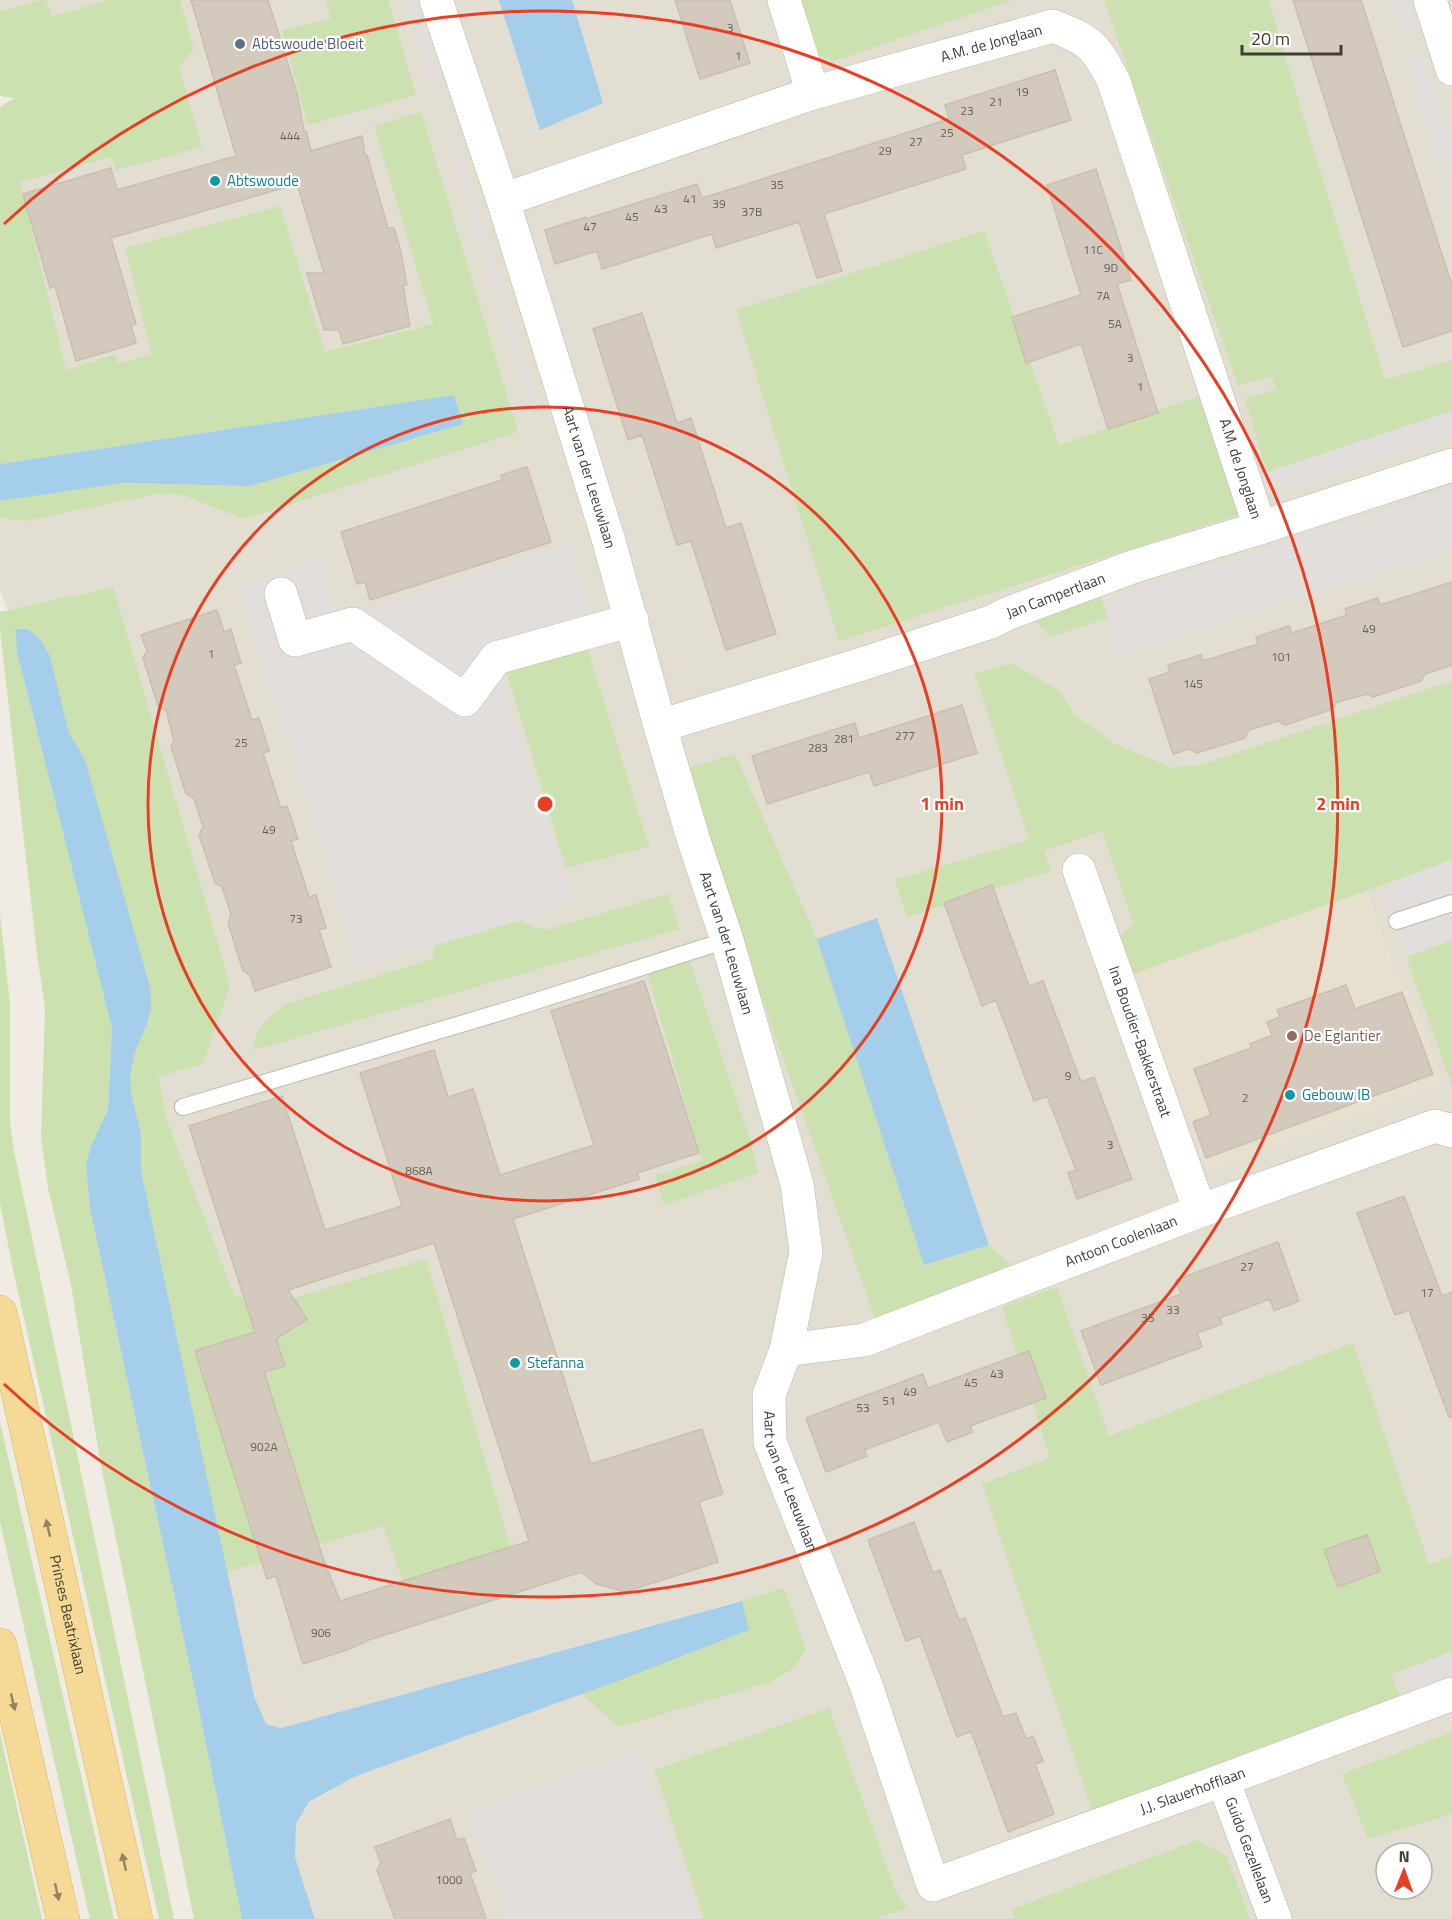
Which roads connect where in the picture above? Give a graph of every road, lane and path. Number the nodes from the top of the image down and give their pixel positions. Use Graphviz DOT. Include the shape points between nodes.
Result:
graph roads {
  1 [pos="435,0"];
  2 [pos="784,0"];
  3 [pos="1430,0"];
  4 [pos="1452,69"];
  5 [pos="813,93"];
  6 [pos="503,200"];
  7 [pos="1452,465"];
  8 [pos="1260,528"];
  9 [pos="281,594"];
  10 [pos="632,620"];
  11 [pos="660,726"];
  12 [pos="1080,870"];
  13 [pos="1452,903"];
  14 [pos="1397,921"];
  15 [pos="727,940"];
  16 [pos="183,1107"];
  17 [pos="1452,1131"];
  18 [pos="1200,1211"];
  19 [pos="0,1312"];
  20 [pos="786,1350"];
  21 [pos="0,1645"];
  22 [pos="1452,1694"];
  23 [pos="1223,1780"];
  24 [pos="933,1885"];
  25 [pos="63,1919"];
  26 [pos="136,1919"];
  27 [pos="1275,1919"];
  1 -- 6 [label="street, Aart van der Leeuwlaan"];
  2 -- 5 [label="street"];
  3 -- 4 [label="street"];
  5 -- 6 [label="street, A.M. de Jonglaan"];
  5 -- 8 [label="street, A.M. de Jonglaan" via="1053,26 1082,38 1101,56 1114,82"];
  6 -- 10 [label="street, Aart van der Leeuwlaan"];
  7 -- 8 [label="street, Jan Campertlaan"];
  8 -- 11 [label="street, Jan Campertlaan" via="1135,566 990,622"];
  9 -- 10 [label="street" via="296,640 353,624 465,700 496,658"];
  10 -- 11 [label="street, Aart van der Leeuwlaan"];
  11 -- 15 [label="street, Aart van der Leeuwlaan"];
  12 -- 18 [label="street, Ina Boudier-Bakkerstraat"];
  13 -- 14 [label="lane"];
  15 -- 16 [label="lane"];
  15 -- 20 [label="street, Aart van der Leeuwlaan" via="797,1184 806,1252"];
  17 -- 18 [label="street, Antoon Coolenlaan" via="1435,1126"];
  18 -- 20 [label="street, Antoon Coolenlaan" via="864,1340"];
  26 -- 19 [label="main road, Prinses Beatrixlaan, one-way"];
  20 -- 24 [label="street, Aart van der Leeuwlaan" via="769,1395 770,1442 866,1685"];
  21 -- 25 [label="main road, one-way"];
  22 -- 23 [label="street, J.J. Slauerhofflaan"];
  23 -- 24 [label="street, J.J. Slauerhofflaan"];
  23 -- 27 [label="street, Guido Gezellelaan"];
}
